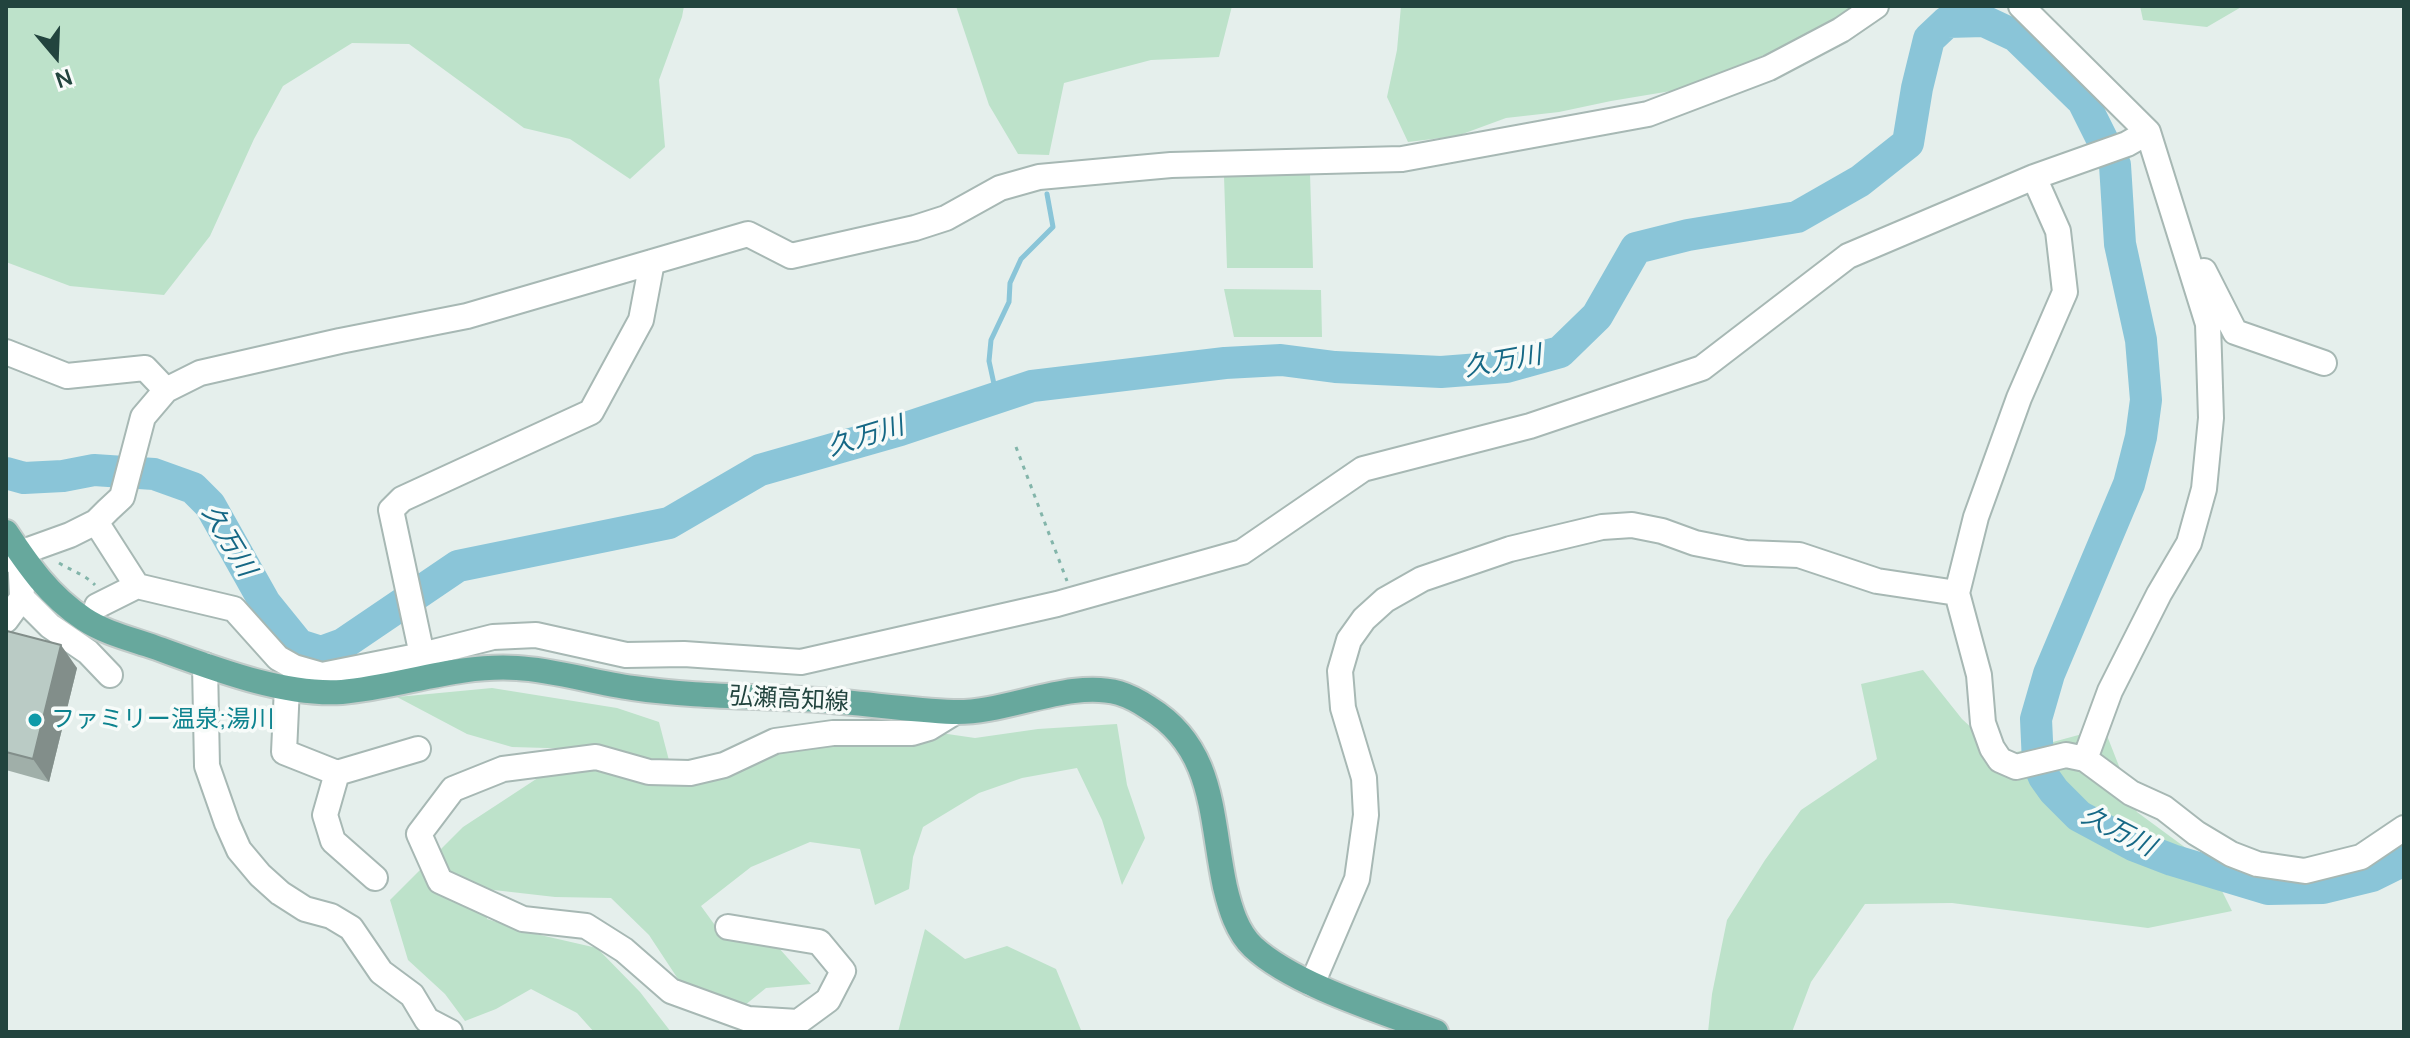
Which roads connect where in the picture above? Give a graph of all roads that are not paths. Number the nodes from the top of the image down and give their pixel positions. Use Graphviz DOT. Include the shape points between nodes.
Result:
graph roads {
  1 [pos="1876,6"];
  2 [pos="2021,6"];
  3 [pos="2137,138"];
  4 [pos="2034,177"];
  5 [pos="2189,261"];
  6 [pos="652,262"];
  7 [pos="6,352"];
  8 [pos="2324,363"];
  9 [pos="166,390"];
  10 [pos="96,522"];
  11 [pos="6,532"];
  12 [pos="13,556"];
  13 [pos="137,586"];
  14 [pos="1957,593"];
  15 [pos="97,596"];
  16 [pos="22,598"];
  17 [pos="6,620"];
  18 [pos="422,655"];
  19 [pos="205,665"];
  20 [pos="110,675"];
  21 [pos="287,687"];
  22 [pos="955,712"];
  23 [pos="418,749"];
  24 [pos="2076,757"];
  25 [pos="337,773"];
  26 [pos="2404,828"];
  27 [pos="375,878"];
  28 [pos="728,927"];
  29 [pos="1312,984"];
  30 [pos="450,1032"];
  31 [pos="1436,1032"];
  1 -- 6 [label="street" via="1769,68 1648,114 1402,159 1171,165 1039,177 1000,188 946,218 915,228 791,256 748,234"];
  2 -- 3 [label="street"];
  3 -- 4 [label="street"];
  3 -- 5 [label="street"];
  4 -- 14 [label="street" via="2058,231 2065,292 1976,517"];
  4 -- 18 [label="street" via="1848,256 1702,368 1530,426 1363,469 1242,552 1074,599 801,662 626,655 536,635 493,637"];
  5 -- 8 [label="street" via="2205,271 2235,332"];
  5 -- 24 [label="street" via="2208,324 2211,418 2204,489 2189,543"];
  6 -- 9 [label="street" via="467,316 200,373"];
  6 -- 18 [label="street" via="641,320 591,412 402,499 391,510"];
  7 -- 9 [label="street" via="67,376 145,368"];
  9 -- 10 [label="street" via="143,417 122,497"];
  10 -- 12 [label="street"];
  10 -- 13 [label="street"];
  11 -- 12 [label="main road, 弘瀬高知線"];
  12 -- 16 [label="street"];
  12 -- 19 [label="main road, 弘瀬高知線" via="87,621"];
  13 -- 15 [label="street"];
  13 -- 18 [label="street" via="234,609 278,658 322,675"];
  14 -- 24 [label="street" via="1979,675 1983,723 2000,760 2016,767"];
  14 -- 29 [label="street" via="1877,581 1799,555 1746,553 1632,525 1510,549 1422,579 1385,600 1349,640 1340,671 1343,708 1364,778 1366,815 1357,879"];
  16 -- 17 [label="street"];
  16 -- 20 [label="street"];
  19 -- 21 [label="main road, 弘瀬高知線"];
  19 -- 30 [label="street" via="207,766 239,850 280,893 351,928 381,972 412,995 427,1020"];
  21 -- 22 [label="main road, 弘瀬高知線" via="343,692 481,667 520,668 704,696"];
  21 -- 25 [label="street" via="284,752"];
  22 -- 28 [label="street" via="912,733 833,733 775,741 724,765 690,773 649,772 596,757 503,769 453,789 419,834 440,881 523,919 586,926 624,950 671,991 748,1019 773,1021 798,1022 828,1000 843,971 819,942"];
  22 -- 29 [label="main road, 弘瀬高知線" via="1088,689 1118,693 1167,719 1198,760 1237,924 1251,945"];
  23 -- 25 [label="street"];
  24 -- 26 [label="street" via="2231,854 2257,864 2305,871 2361,857"];
  25 -- 27 [label="street" via="325,815 333,841"];
  29 -- 31 [label="main road, 弘瀬高知線"];
}
